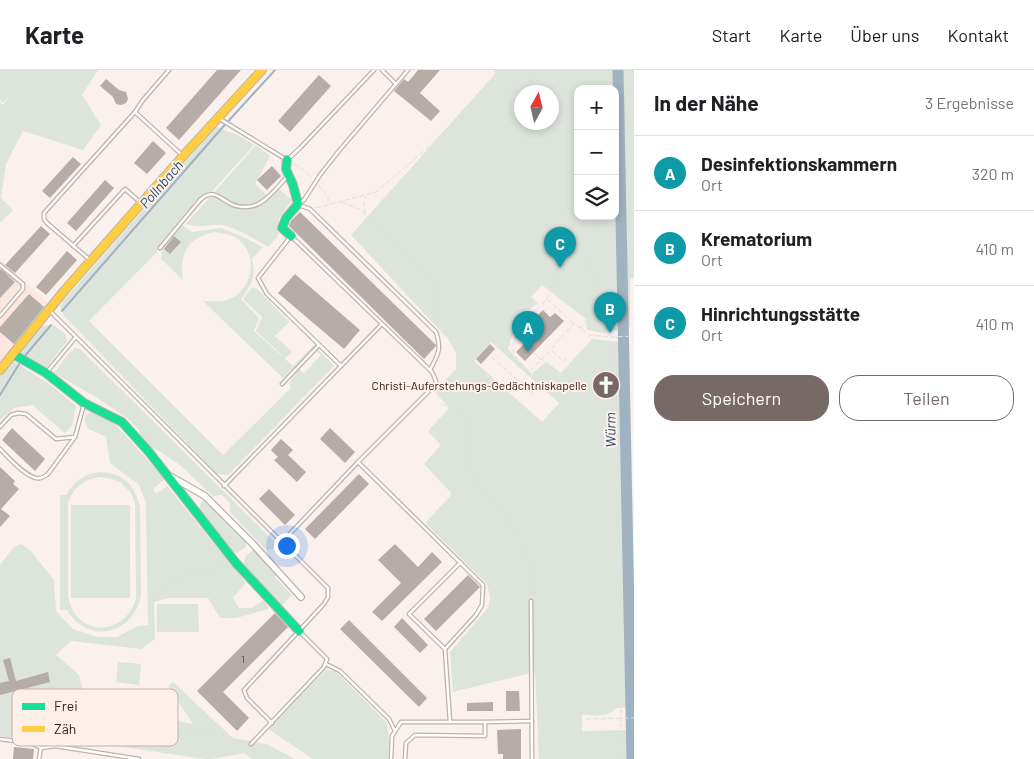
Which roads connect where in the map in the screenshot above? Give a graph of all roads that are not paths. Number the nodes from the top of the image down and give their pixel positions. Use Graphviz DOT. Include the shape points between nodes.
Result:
graph roads {
  1 [pos="169,70"];
  2 [pos="262,70"];
  3 [pos="374,70"];
  4 [pos="382,70"];
  5 [pos="408,70"];
  6 [pos="396,84"];
  7 [pos="135,112"];
  8 [pos="218,119"];
  9 [pos="183,156"];
  10 [pos="287,160"];
  11 [pos="289,175"];
  12 [pos="142,204"];
  13 [pos="298,204"];
  14 [pos="291,236"];
  15 [pos="73,246"];
  16 [pos="160,248"];
  17 [pos="91,261"];
  18 [pos="0,265"];
  19 [pos="49,310"];
  20 [pos="0,316"];
  21 [pos="382,324"];
  22 [pos="75,338"];
  23 [pos="319,345"];
  24 [pos="16,356"];
  25 [pos="341,366"];
  26 [pos="0,370"];
  27 [pos="430,370"];
  28 [pos="46,373"];
  29 [pos="282,384"];
  30 [pos="84,403"];
  31 [pos="0,427"];
  32 [pos="75,437"];
  33 [pos="0,449"];
  34 [pos="358,462"];
  35 [pos="166,474"];
  36 [pos="224,486"];
  37 [pos="282,542"];
  38 [pos="460,563"];
  39 [pos="301,597"];
  40 [pos="531,601"];
  41 [pos="299,631"];
  42 [pos="445,649"];
  43 [pos="325,664"];
  44 [pos="532,721"];
  45 [pos="450,722"];
  46 [pos="485,722"];
  47 [pos="272,723"];
  48 [pos="395,732"];
  49 [pos="251,744"];
  50 [pos="37,746"];
  51 [pos="41,748"];
  52 [pos="39,759"];
  53 [pos="138,759"];
  54 [pos="391,759"];
  55 [pos="405,759"];
  56 [pos="532,759"];
  1 -- 7 [label="lane"];
  2 -- 8 [label="street"];
  3 -- 10 [label="lane"];
  4 -- 6 [label="lane"];
  5 -- 6 [label="lane"];
  6 -- 13 [label="lane"];
  7 -- 9 [label="lane"];
  7 -- 15 [label="lane" via="44,213 47,223"];
  8 -- 9 [label="street"];
  8 -- 10 [label="lane"];
  9 -- 12 [label="street"];
  10 -- 11 [label="street"];
  11 -- 13 [label="street"];
  11 -- 16 [label="lane" via="256,205 235,205 216,195 205,196"];
  12 -- 15 [label="lane" via="125,189"];
  12 -- 17 [label="street"];
  13 -- 14 [label="street" via="282,228"];
  13 -- 27 [label="lane" via="310,209 436,332 439,350"];
  14 -- 21 [label="lane"];
  14 -- 23 [label="lane" via="258,278 267,294"];
  15 -- 17 [label="lane"];
  17 -- 19 [label="street"];
  18 -- 20 [label="lane" via="23,284 23,289"];
  19 -- 22 [label="lane"];
  19 -- 24 [label="street"];
  21 -- 25 [label="lane"];
  21 -- 27 [label="lane"];
  22 -- 28 [label="lane"];
  22 -- 36 [label="lane"];
  23 -- 25 [label="lane"];
  23 -- 29 [label="lane"];
  24 -- 26 [label="street"];
  24 -- 28 [label="street"];
  25 -- 36 [label="lane"];
  27 -- 34 [label="lane" via="436,381 433,387"];
  28 -- 30 [label="street"];
  30 -- 32 [label="lane"];
  30 -- 35 [label="street" via="122,422"];
  31 -- 32 [label="lane" via="11,415 26,414 56,439"];
  32 -- 33 [label="lane" via="48,474 41,478 26,474"];
  34 -- 37 [label="lane"];
  34 -- 38 [label="lane"];
  35 -- 39 [label="street" via="205,496"];
  35 -- 41 [label="street" via="236,563"];
  36 -- 37 [label="lane"];
  37 -- 41 [label="lane" via="328,588 324,604"];
  38 -- 42 [label="lane" via="483,585 482,605"];
  38 -- 42 [label="lane" via="409,614"];
  40 -- 44 [label="lane"];
  41 -- 43 [label="lane" via="327,659"];
  41 -- 47 [label="lane" via="244,690 246,698"];
  42 -- 45 [label="lane"];
  43 -- 47 [label="lane"];
  43 -- 48 [label="lane" via="340,671 389,719"];
  44 -- 46 [label="lane"];
  44 -- 56 [label="lane"];
  45 -- 46 [label="lane"];
  45 -- 48 [label="lane" via="401,722"];
  46 -- 55 [label="lane" via="485,736 415,735 406,744"];
  47 -- 49 [label="lane"];
  48 -- 54 [label="lane"];
  50 -- 51 [label="lane"];
  51 -- 52 [label="lane"];
  51 -- 53 [label="lane" via="55,746"];
}
